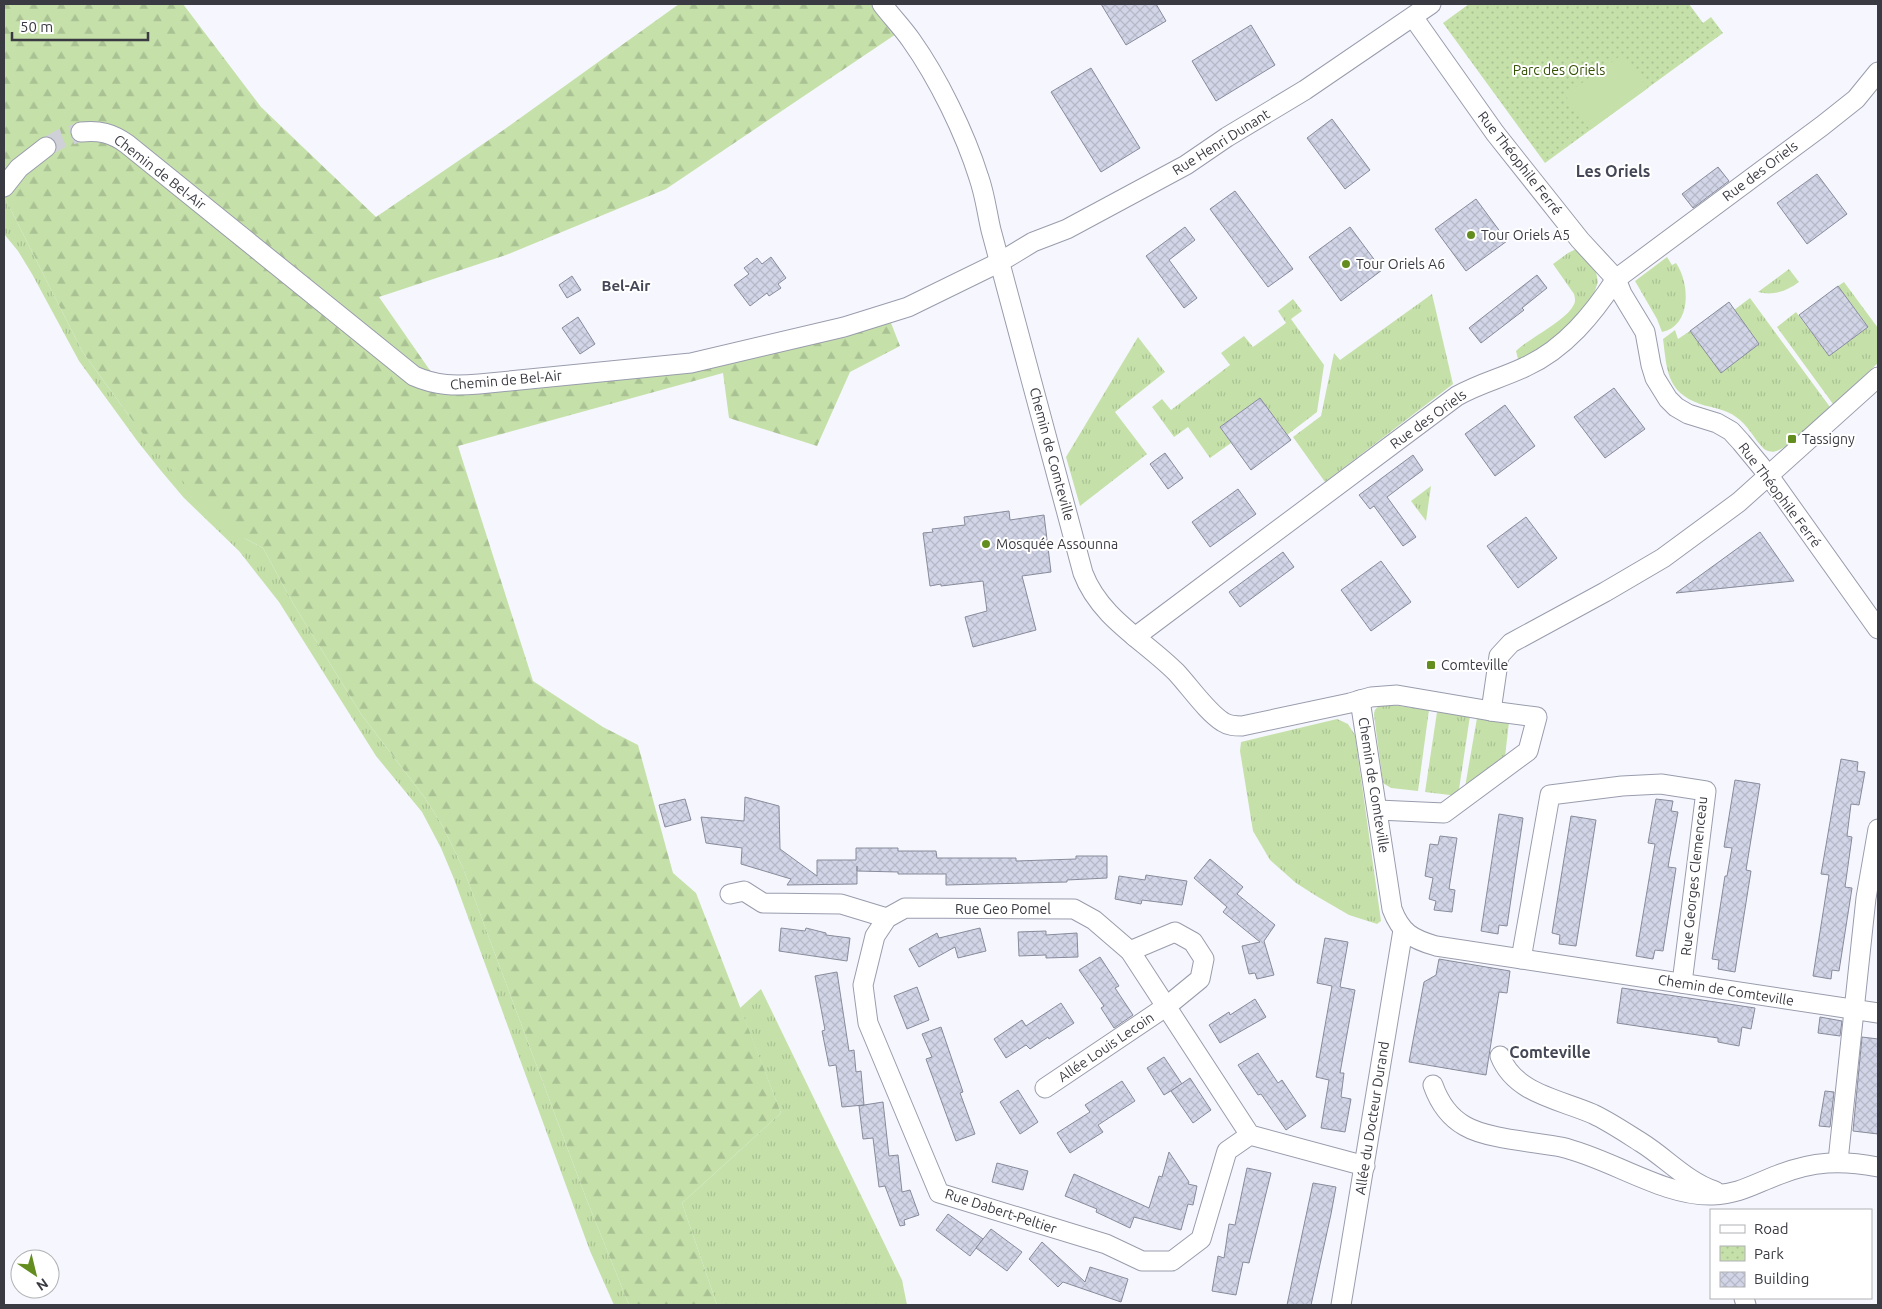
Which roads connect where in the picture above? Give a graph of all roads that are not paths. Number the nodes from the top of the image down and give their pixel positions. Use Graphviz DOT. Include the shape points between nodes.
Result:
graph roads {
  1 [pos="882,4"];
  2 [pos="1431,4"];
  3 [pos="1413,17"];
  4 [pos="1878,72"];
  5 [pos="81,132"];
  6 [pos="46,147"];
  7 [pos="4,187"];
  8 [pos="1000,262"];
  9 [pos="1616,279"];
  10 [pos="1878,377"];
  11 [pos="1769,476"];
  12 [pos="1878,629"];
  13 [pos="1135,637"];
  14 [pos="1360,700"];
  15 [pos="1491,711"];
  16 [pos="1378,810"];
  17 [pos="1877,838"];
  18 [pos="730,894"];
  19 [pos="887,918"];
  20 [pos="1403,930"];
  21 [pos="1130,951"];
  22 [pos="1521,959"];
  23 [pos="1682,983"];
  24 [pos="1167,1006"];
  25 [pos="1855,1009"];
  26 [pos="1878,1013"];
  27 [pos="1500,1056"];
  28 [pos="1433,1085"];
  29 [pos="1045,1088"];
  30 [pos="1250,1135"];
  31 [pos="1838,1162"];
  32 [pos="1365,1166"];
  33 [pos="1878,1167"];
  34 [pos="1727,1202"];
  35 [pos="1341,1305"];
  1 -- 8 [label="street, Chemin de Comteville" via="911,40 966,140 980,180"];
  2 -- 3 [label="street, Rue Henri Dunant"];
  3 -- 8 [label="street, Rue Henri Dunant" via="1186,165 1067,229 1027,245"];
  3 -- 9 [label="street, Rue Théophile Ferré" via="1495,133 1580,240"];
  4 -- 9 [label="street, Rue des Oriels" via="1856,99"];
  5 -- 8 [label="street, Chemin de Bel-Air" via="106,133 127,144 405,369 428,382 444,386 691,363 721,357 881,316"];
  6 -- 7 [label="street" via="27,161"];
  8 -- 13 [label="street, Chemin de Comteville" via="1083,573 1103,608"];
  9 -- 11 [label="street, Rue Théophile Ferré" via="1645,332 1655,378 1668,399 1688,414 1731,431"];
  9 -- 13 [label="street, Rue des Oriels" via="1579,328 1545,356 1458,396"];
  10 -- 11 [label="street"];
  11 -- 12 [label="street, Rue Théophile Ferré"];
  11 -- 15 [label="street" via="1663,558 1511,643 1500,656"];
  13 -- 14 [label="street, Chemin de Comteville" via="1174,670 1218,718 1229,725 1242,726"];
  14 -- 15 [label="street" via="1397,696"];
  14 -- 16 [label="street, Chemin de Comteville"];
  15 -- 16 [label="street" via="1537,717 1528,752 1444,813"];
  16 -- 20 [label="street, Chemin de Comteville" via="1392,909"];
  17 -- 25 [label="street" via="1866,898"];
  18 -- 19 [label="street" via="744,891 763,903 842,904"];
  19 -- 21 [label="street, Rue Geo Pomel" via="905,908 1074,909 1094,920"];
  19 -- 30 [label="street, Rue Dabert-Peltier" via="875,936 863,985 868,1023 939,1193 1106,1244 1142,1261 1172,1261 1201,1238 1227,1151"];
  20 -- 22 [label="street, Chemin de Comteville" via="1422,942 1436,946"];
  20 -- 32 [label="street, Allée du Docteur Durand"];
  21 -- 24 [label="street, Rue Geo Pomel"];
  21 -- 24 [label="street" via="1175,932 1197,947 1204,959 1200,979"];
  22 -- 23 [label="street, Chemin de Comteville"];
  22 -- 23 [label="street, Rue Georges Clemenceau" via="1550,795 1661,784 1706,791"];
  23 -- 25 [label="street, Chemin de Comteville"];
  24 -- 29 [label="street, Allée Louis Lecoin"];
  24 -- 30 [label="street, Rue Geo Pomel"];
  25 -- 26 [label="street, Chemin de Comteville"];
  25 -- 31 [label="street"];
  27 -- 34 [label="street" via="1521,1085 1596,1116 1646,1146 1697,1184 1718,1192"];
  28 -- 34 [label="street" via="1443,1106 1454,1118 1480,1133 1583,1153 1676,1190 1711,1195"];
  30 -- 32 [label="street"];
  31 -- 33 [label="street"];
  31 -- 34 [label="street" via="1810,1165 1776,1176"];
  32 -- 35 [label="street, Allée du Docteur Durand"];
}
